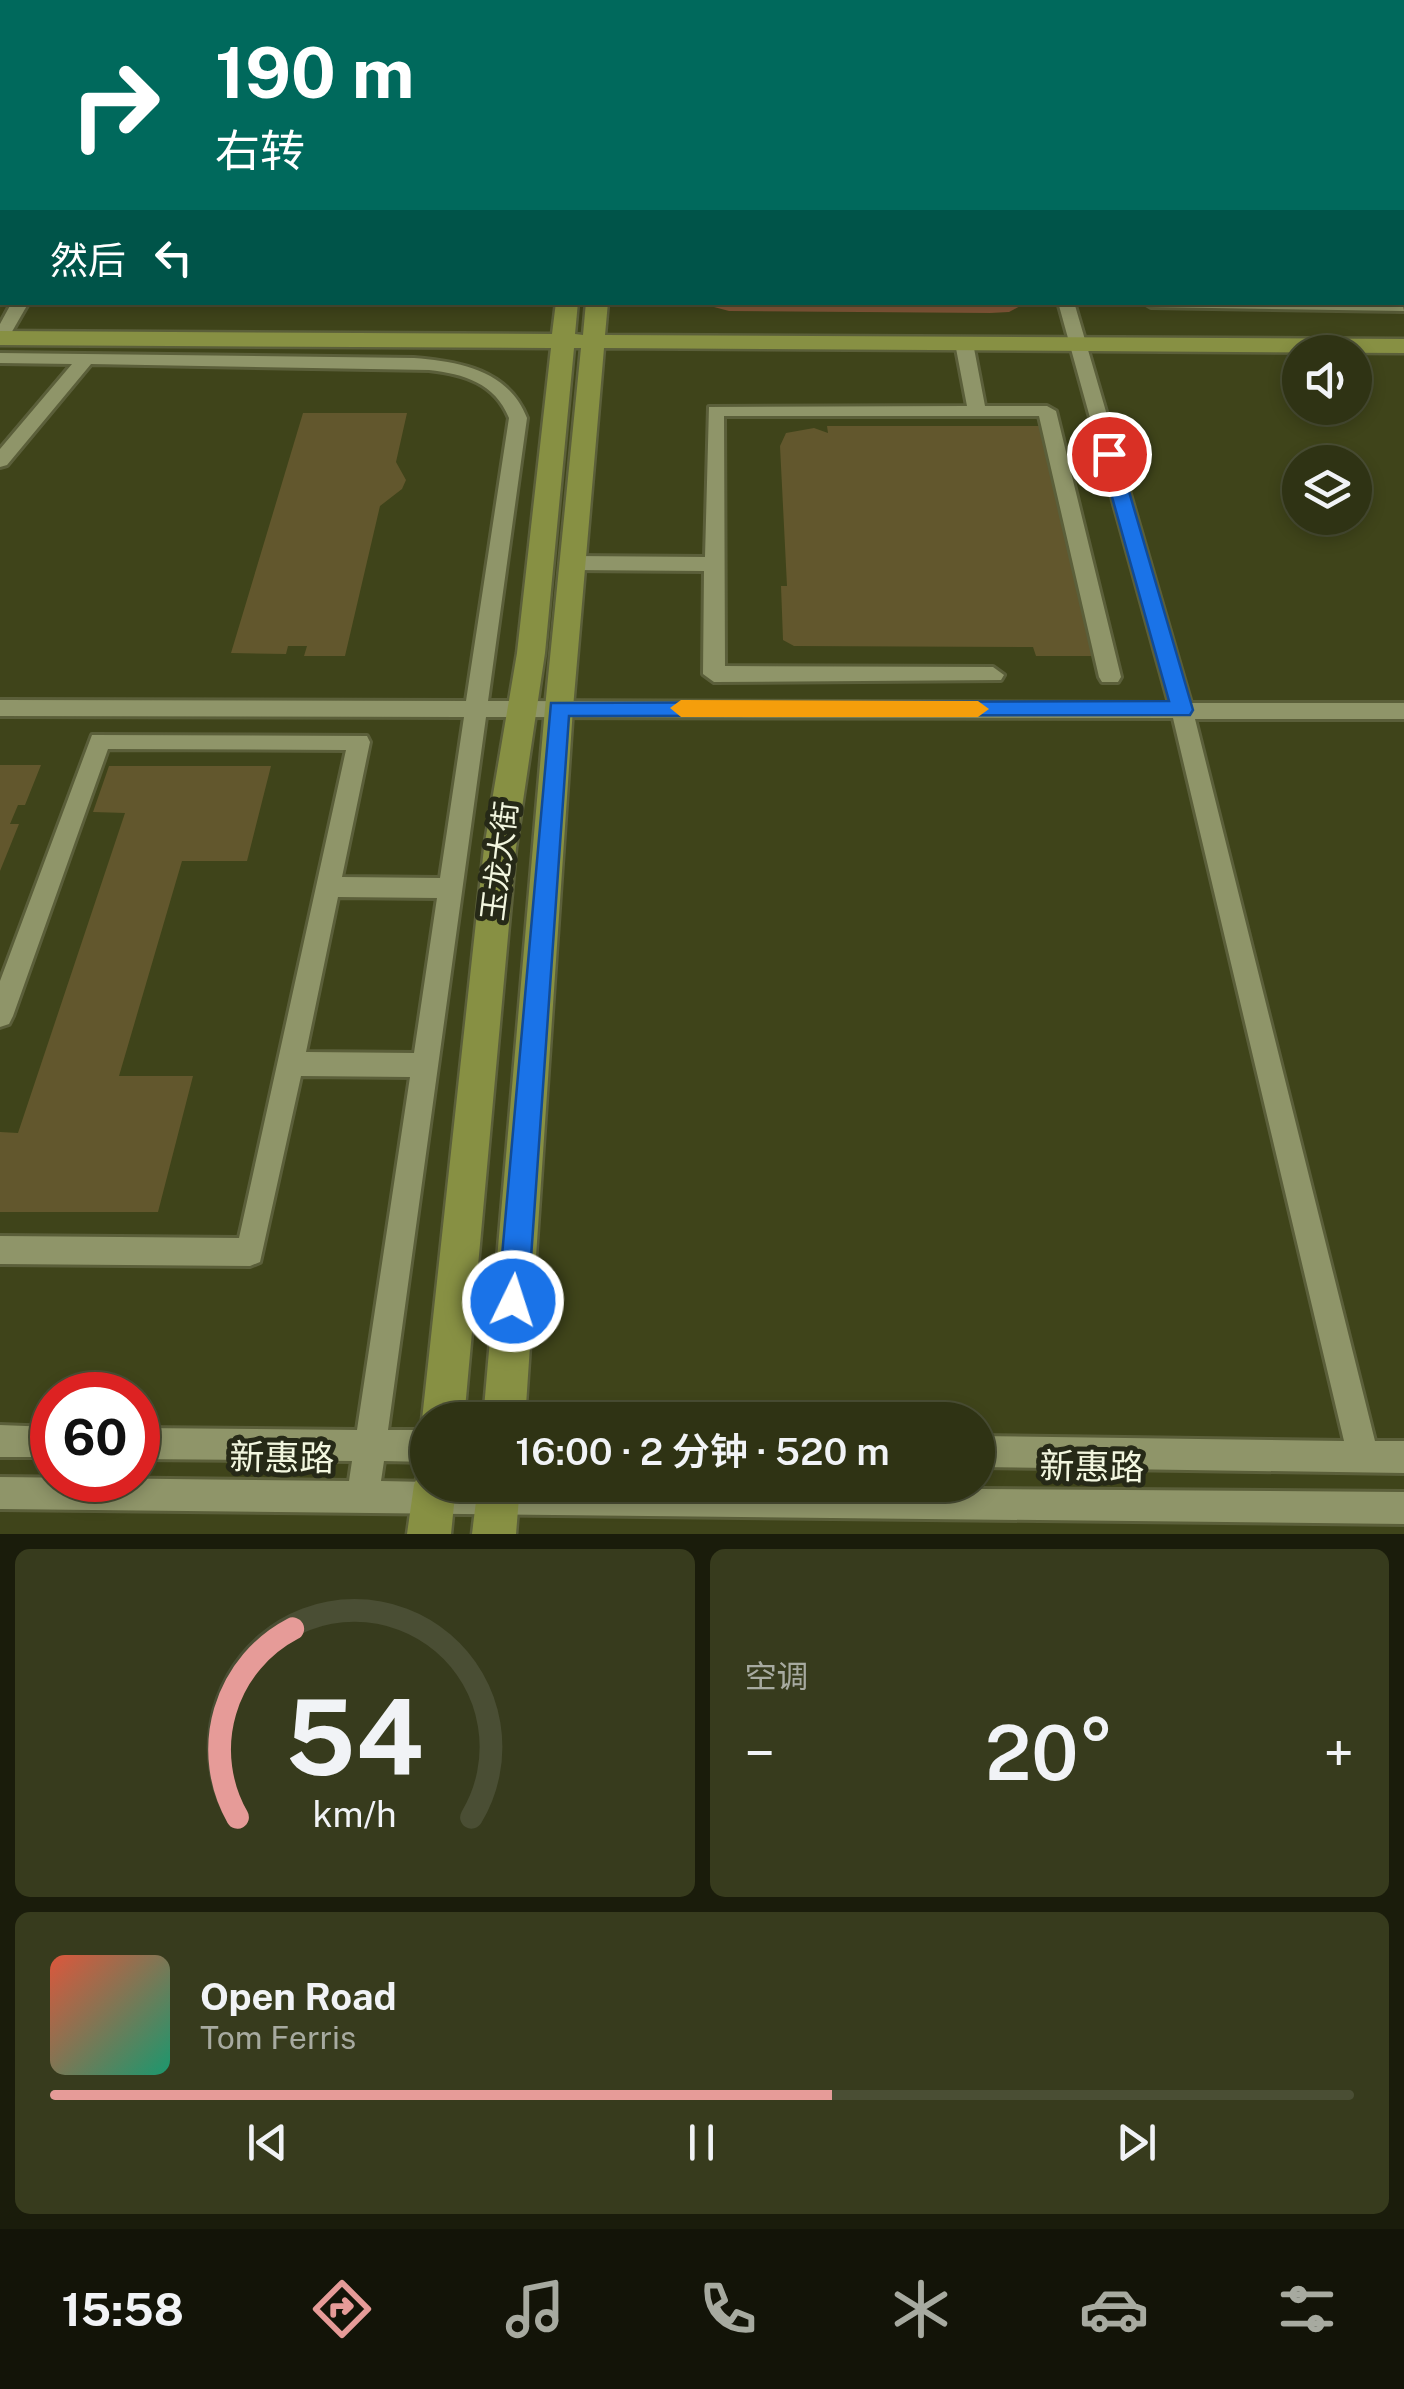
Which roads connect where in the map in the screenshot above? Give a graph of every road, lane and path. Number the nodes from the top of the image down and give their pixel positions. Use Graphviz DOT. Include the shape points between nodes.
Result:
graph roads {
  1 [pos="20,305"];
  2 [pos="568,305"];
  3 [pos="595,305"];
  4 [pos="1067,305"];
  5 [pos="1341,305"];
  6 [pos="1404,306"];
  7 [pos="0,338"];
  8 [pos="577,340"];
  9 [pos="964,343"];
  10 [pos="1078,344"];
  11 [pos="1404,346"];
  12 [pos="0,358"];
  13 [pos="86,360"];
  14 [pos="977,411"];
  15 [pos="0,461"];
  16 [pos="572,563"];
  17 [pos="714,564"];
  18 [pos="993,675"];
  19 [pos="1110,677"];
  20 [pos="522,707"];
  21 [pos="0,708"];
  22 [pos="476,708"];
  23 [pos="559,708"];
  24 [pos="1182,710"];
  25 [pos="1404,711"];
  26 [pos="328,887"];
  27 [pos="450,888"];
  28 [pos="0,1016"];
  29 [pos="290,1064"];
  30 [pos="425,1065"];
  31 [pos="0,1250"];
  32 [pos="445,1402"];
  33 [pos="505,1402"];
  34 [pos="0,1442"];
  35 [pos="30,1442"];
  36 [pos="160,1443"];
  37 [pos="370,1445"];
  38 [pos="410,1446"];
  39 [pos="995,1452"];
  40 [pos="1363,1456"];
  41 [pos="1404,1456"];
  42 [pos="0,1493"];
  43 [pos="363,1496"];
  44 [pos="433,1505"];
  45 [pos="497,1506"];
  46 [pos="1404,1508"];
  1 -- 7 [label="street"];
  2 -- 8 [label="main road, 玉龙大街"];
  3 -- 8 [label="main road, 玉龙大街"];
  4 -- 10 [label="street"];
  5 -- 6 [label="street"];
  7 -- 8 [label="main road"];
  8 -- 9 [label="main road"];
  8 -- 16 [label="main road, 玉龙大街"];
  8 -- 20 [label="main road, 玉龙大街"];
  9 -- 10 [label="main road"];
  9 -- 14 [label="street"];
  10 -- 11 [label="main road"];
  10 -- 24 [label="street"];
  12 -- 13 [label="street"];
  13 -- 15 [label="street"];
  13 -- 22 [label="street" via="446,366 491,382 514,402 518,418"];
  14 -- 17 [label="street" via="715,410"];
  14 -- 19 [label="street" via="1047,412"];
  16 -- 17 [label="street"];
  16 -- 23 [label="main road, 玉龙大街"];
  17 -- 18 [label="street" via="714,674"];
  20 -- 22 [label="street"];
  20 -- 23 [label="street"];
  20 -- 32 [label="main road, 玉龙大街" via="500,848"];
  21 -- 22 [label="street"];
  22 -- 27 [label="street"];
  23 -- 24 [label="street"];
  23 -- 33 [label="main road, 玉龙大街"];
  24 -- 25 [label="street"];
  24 -- 40 [label="street"];
  26 -- 27 [label="street"];
  26 -- 28 [label="street" via="359,742 100,740"];
  26 -- 29 [label="street"];
  27 -- 30 [label="street"];
  29 -- 30 [label="street"];
  29 -- 31 [label="street" via="250,1252"];
  30 -- 37 [label="street"];
  34 -- 35 [label="street"];
  36 -- 37 [label="street, 新惠路"];
  37 -- 38 [label="street, 新惠路"];
  37 -- 43 [label="street"];
  39 -- 40 [label="street, 新惠路"];
  40 -- 41 [label="street, 新惠路"];
  42 -- 43 [label="street, 新惠路"];
  43 -- 44 [label="street, 新惠路"];
  44 -- 45 [label="street, 新惠路"];
  45 -- 46 [label="street, 新惠路"];
}
